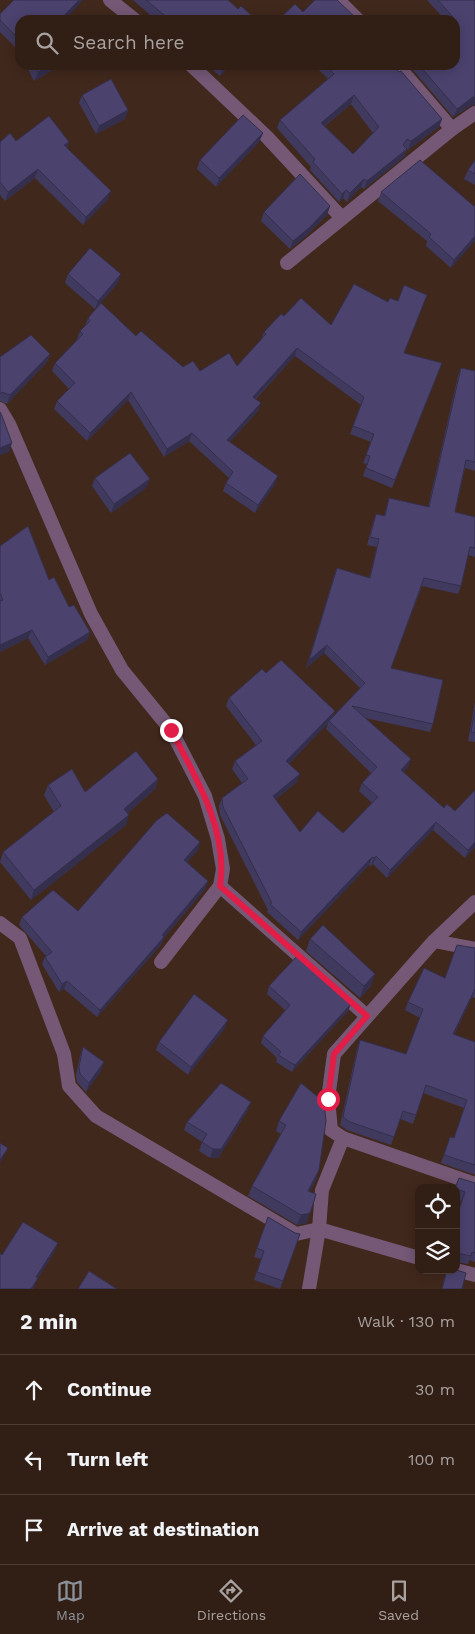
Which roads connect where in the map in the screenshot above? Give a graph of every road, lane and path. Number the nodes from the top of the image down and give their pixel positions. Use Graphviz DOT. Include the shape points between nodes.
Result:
graph roads {
  1 [pos="110,0"];
  2 [pos="338,0"];
  3 [pos="129,15"];
  4 [pos="353,15"];
  5 [pos="196,70"];
  6 [pos="401,70"];
  7 [pos="475,113"];
  8 [pos="452,129"];
  9 [pos="342,218"];
  10 [pos="287,263"];
  11 [pos="0,409"];
  12 [pos="220,886"];
  13 [pos="475,902"];
  14 [pos="0,923"];
  15 [pos="434,941"];
  16 [pos="475,949"];
  17 [pos="161,962"];
  18 [pos="367,1016"];
  19 [pos="343,1138"];
  20 [pos="475,1184"];
  21 [pos="319,1229"];
  22 [pos="415,1257"];
  23 [pos="460,1271"];
  24 [pos="475,1275"];
  25 [pos="309,1289"];
  1 -- 3 [label="street"];
  2 -- 4 [label="street"];
  5 -- 9 [label="street" via="267,137"];
  6 -- 8 [label="street"];
  7 -- 8 [label="street"];
  8 -- 9 [label="street"];
  9 -- 10 [label="street"];
  11 -- 12 [label="street" via="91,614 122,670 171,730 205,796 218,840 222,869"];
  12 -- 17 [label="street"];
  12 -- 18 [label="street"];
  13 -- 15 [label="street"];
  14 -- 21 [label="street" via="20,938 64,1054 69,1086 96,1116 296,1234"];
  15 -- 16 [label="street"];
  15 -- 18 [label="street"];
  18 -- 19 [label="street" via="334,1054 328,1099 331,1130"];
  19 -- 20 [label="street"];
  19 -- 21 [label="street" via="322,1190"];
  21 -- 22 [label="street"];
  21 -- 25 [label="street"];
  23 -- 24 [label="street"];
}
